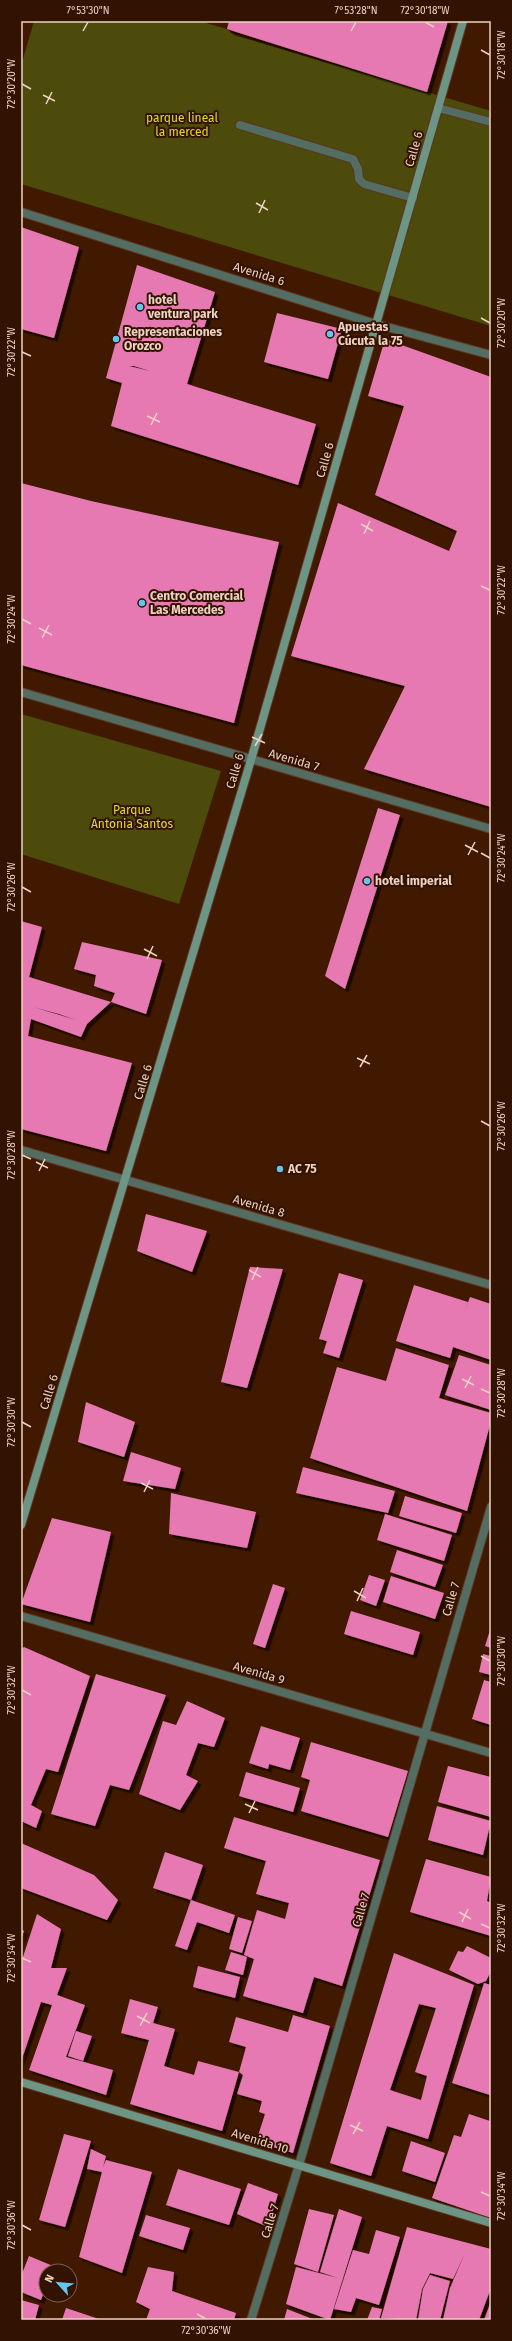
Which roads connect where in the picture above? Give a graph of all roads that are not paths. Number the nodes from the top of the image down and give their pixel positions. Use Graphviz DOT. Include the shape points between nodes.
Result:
graph roads {
  1 [pos="463,21"];
  2 [pos="438,108"];
  3 [pos="491,122"];
  4 [pos="240,125"];
  5 [pos="413,198"];
  6 [pos="21,212"];
  7 [pos="376,324"];
  8 [pos="491,355"];
  9 [pos="21,692"];
  10 [pos="251,760"];
  11 [pos="491,829"];
  12 [pos="21,1150"];
  13 [pos="126,1180"];
  14 [pos="491,1285"];
  15 [pos="491,1506"];
  16 [pos="21,1525"];
  17 [pos="21,1616"];
  18 [pos="424,1734"];
  19 [pos="491,1753"];
  20 [pos="21,2082"];
  21 [pos="299,2165"];
  22 [pos="491,2223"];
  23 [pos="252,2320"];
  1 -- 2 [label="street, Calle 6"];
  2 -- 3 [label="street"];
  2 -- 5 [label="street, Calle 6"];
  4 -- 5 [label="street" via="353,159 358,168 359,180 364,184"];
  5 -- 7 [label="street, Calle 6"];
  6 -- 7 [label="street, Avenida 6"];
  7 -- 8 [label="street, Avenida 6"];
  7 -- 10 [label="street, Calle 6"];
  9 -- 10 [label="street, Avenida 7"];
  10 -- 11 [label="street, Avenida 7"];
  10 -- 13 [label="street, Calle 6"];
  12 -- 13 [label="street, Avenida 8"];
  13 -- 14 [label="street, Avenida 8"];
  13 -- 16 [label="street, Calle 6"];
  15 -- 18 [label="street, Calle 7"];
  17 -- 18 [label="street, Avenida 9"];
  18 -- 19 [label="street, Avenida 9"];
  18 -- 21 [label="street, Calle 7"];
  20 -- 21 [label="street, Avenida 10"];
  21 -- 22 [label="street, Avenida 10"];
  21 -- 23 [label="street, Calle 7"];
}
